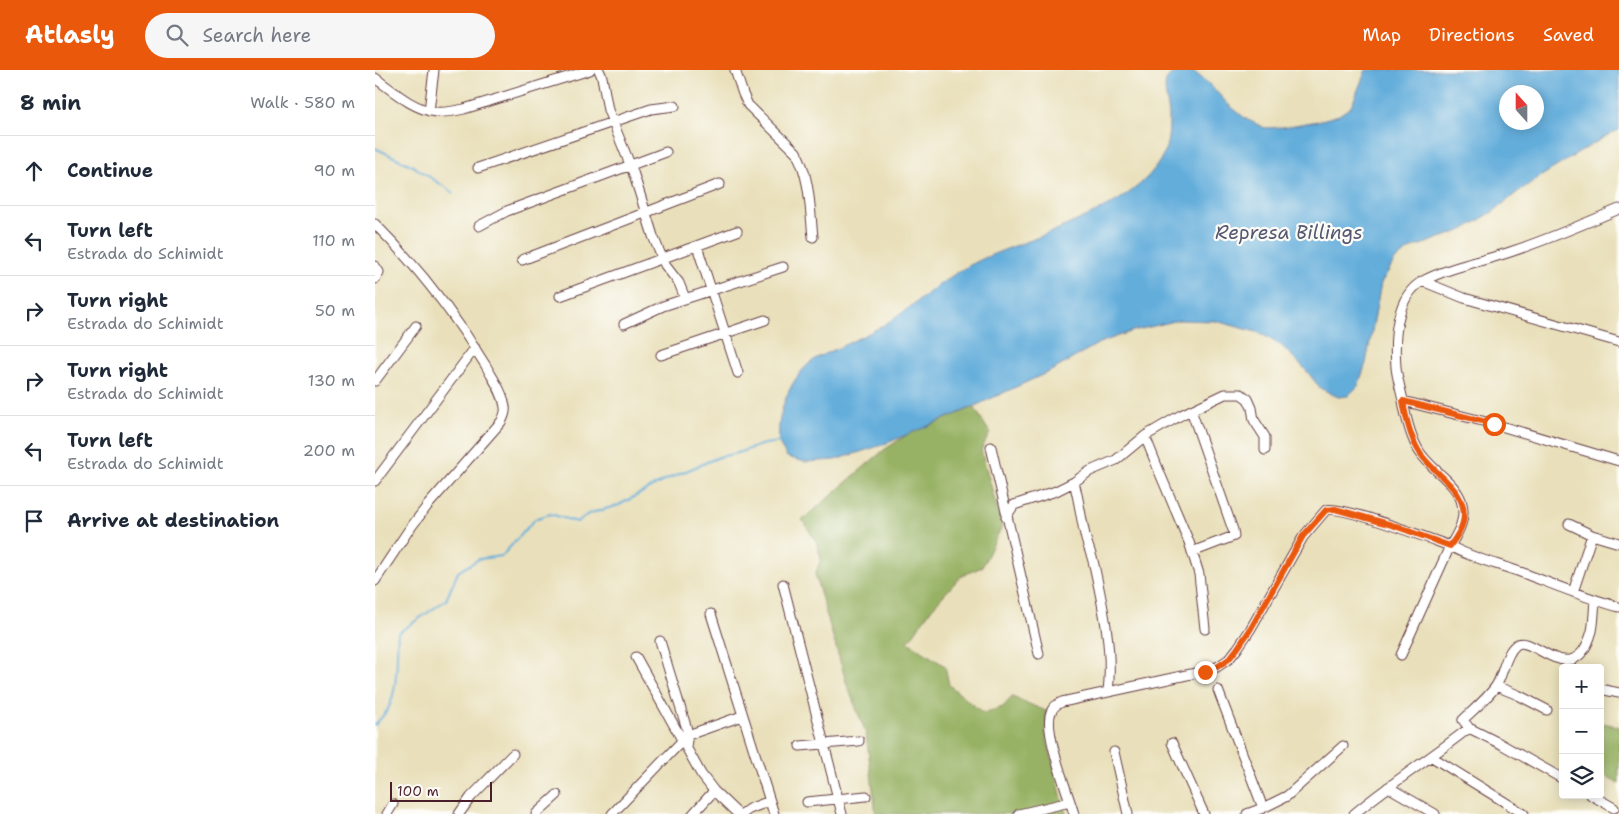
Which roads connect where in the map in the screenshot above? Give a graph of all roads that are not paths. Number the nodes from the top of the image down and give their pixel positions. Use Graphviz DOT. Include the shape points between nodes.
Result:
graph roads {
  1 [pos="434,70"];
  2 [pos="590,70"];
  3 [pos="599,70"];
  4 [pos="735,70"];
  5 [pos="375,78"];
  6 [pos="675,106"];
  7 [pos="429,111"];
  8 [pos="613,122"];
  9 [pos="666,152"];
  10 [pos="630,166"];
  11 [pos="478,168"];
  12 [pos="720,184"];
  13 [pos="1618,210"];
  14 [pos="646,213"];
  15 [pos="375,224"];
  16 [pos="479,226"];
  17 [pos="737,231"];
  18 [pos="813,237"];
  19 [pos="697,246"];
  20 [pos="662,258"];
  21 [pos="522,260"];
  22 [pos="783,267"];
  23 [pos="377,268"];
  24 [pos="375,279"];
  25 [pos="1422,281"];
  26 [pos="711,290"];
  27 [pos="560,296"];
  28 [pos="685,298"];
  29 [pos="765,320"];
  30 [pos="624,324"];
  31 [pos="416,326"];
  32 [pos="725,333"];
  33 [pos="1619,342"];
  34 [pos="475,348"];
  35 [pos="661,355"];
  36 [pos="738,373"];
  37 [pos="375,381"];
  38 [pos="1403,401"];
  39 [pos="1191,410"];
  40 [pos="1145,436"];
  41 [pos="991,447"];
  42 [pos="1265,450"];
  43 [pos="1619,461"];
  44 [pos="378,471"];
  45 [pos="375,481"];
  46 [pos="1074,482"];
  47 [pos="1006,517"];
  48 [pos="1569,524"];
  49 [pos="1592,536"];
  50 [pos="1619,543"];
  51 [pos="1450,546"];
  52 [pos="1193,552"];
  53 [pos="375,581"];
  54 [pos="783,584"];
  55 [pos="1573,592"];
  56 [pos="1595,600"];
  57 [pos="1619,607"];
  58 [pos="711,614"];
  59 [pos="1205,629"];
  60 [pos="660,641"];
  61 [pos="1039,654"];
  62 [pos="1401,655"];
  63 [pos="635,657"];
  64 [pos="1496,686"];
  65 [pos="1218,690"];
  66 [pos="1604,690"];
  67 [pos="1108,692"];
  68 [pos="1619,694"];
  69 [pos="1547,710"];
  70 [pos="742,716"];
  71 [pos="1469,728"];
  72 [pos="685,741"];
  73 [pos="859,741"];
  74 [pos="824,743"];
  75 [pos="1172,743"];
  76 [pos="800,746"];
  77 [pos="1343,746"];
  78 [pos="1114,752"];
  79 [pos="513,754"];
  80 [pos="1432,757"];
  81 [pos="1559,777"];
  82 [pos="1388,787"];
  83 [pos="714,791"];
  84 [pos="557,795"];
  85 [pos="866,796"];
  86 [pos="1598,799"];
  87 [pos="839,800"];
  88 [pos="770,801"];
  89 [pos="807,802"];
  90 [pos="1070,802"];
  91 [pos="393,804"];
  92 [pos="1263,808"];
  93 [pos="1614,808"];
  94 [pos="387,814"];
  95 [pos="459,814"];
  96 [pos="536,814"];
  97 [pos="612,814"];
  98 [pos="693,814"];
  99 [pos="738,814"];
  100 [pos="742,814"];
  101 [pos="774,814"];
  102 [pos="842,814"];
  103 [pos="1019,814"];
  104 [pos="1074,814"];
  105 [pos="1128,814"];
  106 [pos="1204,814"];
  107 [pos="1247,814"];
  108 [pos="1354,814"];
  109 [pos="1435,814"];
  110 [pos="1524,814"];
  1 -- 7 [label="street"];
  2 -- 7 [label="street" via="464,109"];
  3 -- 8 [label="street"];
  4 -- 18 [label="street" via="748,105 796,152 800,160"];
  5 -- 7 [label="street" via="408,102"];
  6 -- 8 [label="street" via="651,109"];
  8 -- 10 [label="street"];
  8 -- 11 [label="street"];
  9 -- 10 [label="street"];
  10 -- 14 [label="street"];
  10 -- 16 [label="street" via="507,211"];
  12 -- 14 [label="street"];
  13 -- 25 [label="street" via="1513,251"];
  14 -- 20 [label="street"];
  14 -- 21 [label="street"];
  15 -- 34 [label="street" via="404,255"];
  17 -- 19 [label="street"];
  19 -- 20 [label="street"];
  19 -- 26 [label="street"];
  20 -- 27 [label="street"];
  20 -- 28 [label="street"];
  22 -- 26 [label="street"];
  23 -- 24 [label="street" via="379,274"];
  25 -- 33 [label="street" via="1464,298"];
  25 -- 38 [label="street" via="1402,306 1398,320 1396,367"];
  26 -- 28 [label="street"];
  26 -- 32 [label="street"];
  28 -- 30 [label="street"];
  29 -- 32 [label="street"];
  31 -- 37 [label="street"];
  32 -- 35 [label="street"];
  32 -- 36 [label="street"];
  34 -- 44 [label="street"];
  34 -- 53 [label="street" via="499,388 505,415 408,531"];
  38 -- 43 [label="street"];
  38 -- 51 [label="street" via="1409,430 1419,452 1455,490 1464,511 1463,522"];
  39 -- 40 [label="street"];
  39 -- 42 [label="street" via="1225,394 1241,394 1248,399 1254,420 1265,437"];
  39 -- 52 [label="street" via="1234,536"];
  40 -- 46 [label="street" via="1116,460"];
  40 -- 52 [label="street"];
  41 -- 47 [label="street"];
  44 -- 45 [label="street"];
  46 -- 47 [label="street" via="1014,505"];
  46 -- 67 [label="street" via="1106,629"];
  47 -- 61 [label="street"];
  48 -- 49 [label="street"];
  49 -- 50 [label="street"];
  49 -- 55 [label="street"];
  51 -- 55 [label="street"];
  51 -- 62 [label="street"];
  51 -- 67 [label="street" via="1392,525 1329,509 1303,536 1250,630 1229,659 1205,672"];
  52 -- 59 [label="street" via="1199,574"];
  54 -- 74 [label="street"];
  55 -- 56 [label="street"];
  56 -- 57 [label="street"];
  56 -- 64 [label="street" via="1592,631 1582,652 1572,660 1563,661 1529,645 1517,644"];
  58 -- 70 [label="street"];
  60 -- 72 [label="street"];
  63 -- 72 [label="street"];
  64 -- 69 [label="street"];
  64 -- 71 [label="street" via="1463,720"];
  65 -- 92 [label="street"];
  66 -- 68 [label="street"];
  67 -- 90 [label="street" via="1062,702 1051,711 1051,740"];
  70 -- 72 [label="street"];
  70 -- 88 [label="street"];
  71 -- 80 [label="street"];
  71 -- 81 [label="street"];
  72 -- 83 [label="street" via="701,774"];
  72 -- 97 [label="street"];
  73 -- 74 [label="street"];
  74 -- 76 [label="street"];
  74 -- 87 [label="street"];
  75 -- 106 [label="street"];
  77 -- 92 [label="street" via="1287,796"];
  78 -- 105 [label="street"];
  79 -- 95 [label="street"];
  80 -- 82 [label="street"];
  80 -- 110 [label="street"];
  82 -- 108 [label="street"];
  82 -- 109 [label="street"];
  83 -- 98 [label="street"];
  83 -- 99 [label="street"];
  84 -- 96 [label="street"];
  85 -- 87 [label="street"];
  86 -- 93 [label="street"];
  87 -- 89 [label="street"];
  87 -- 102 [label="street"];
  88 -- 100 [label="street"];
  88 -- 101 [label="street"];
  90 -- 103 [label="street"];
  90 -- 104 [label="street"];
  91 -- 94 [label="street"];
  92 -- 107 [label="street"];
}
